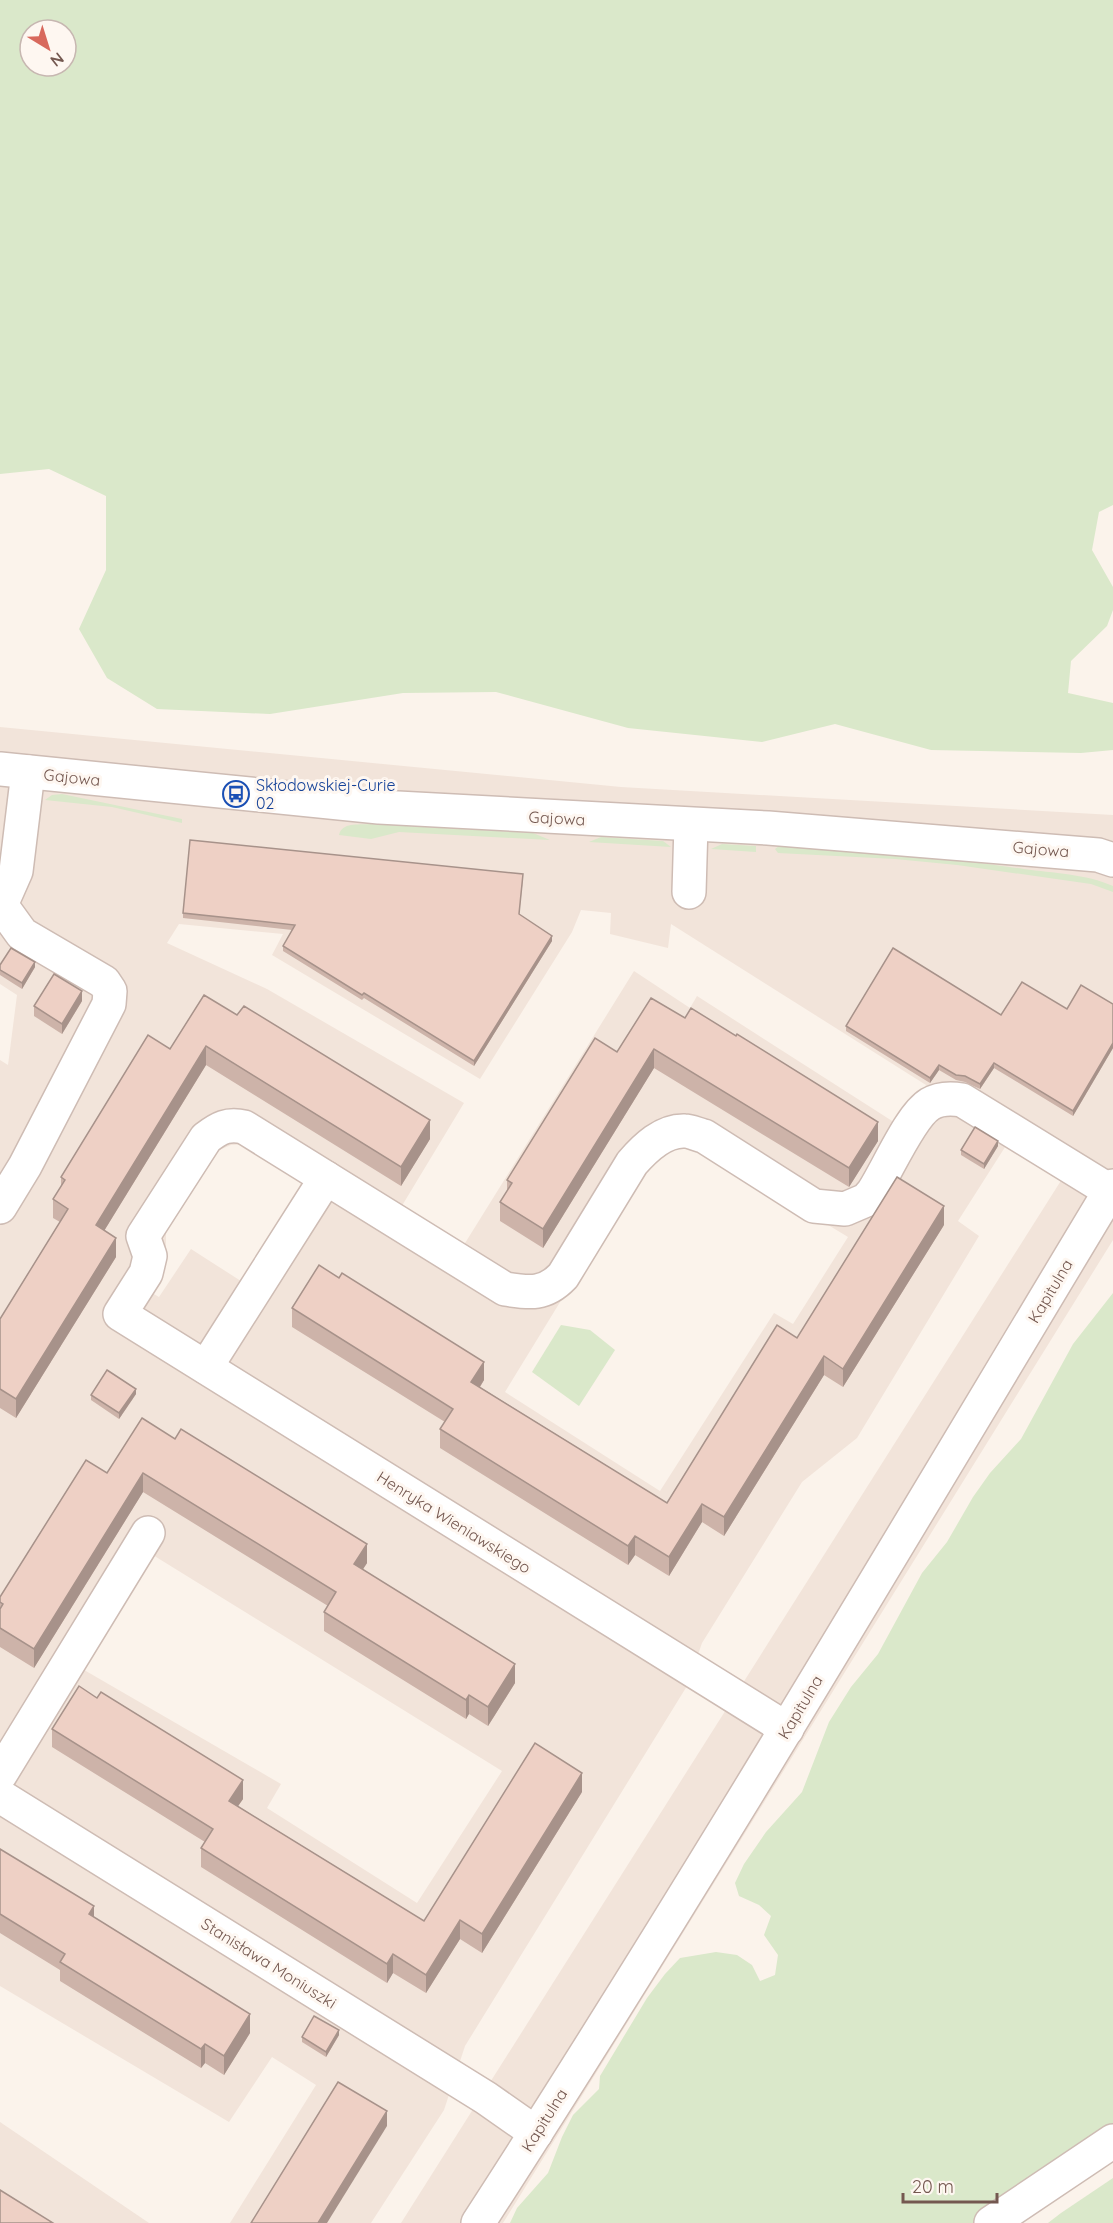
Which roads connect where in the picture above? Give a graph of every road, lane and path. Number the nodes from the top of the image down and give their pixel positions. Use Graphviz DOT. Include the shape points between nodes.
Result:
graph roads {
  1 [pos="14,770"];
  2 [pos="691,825"];
  3 [pos="1113,860"];
  4 [pos="689,892"];
  5 [pos="0,906"];
  6 [pos="326,1178"];
  7 [pos="1111,1189"];
  8 [pos="0,1207"];
  9 [pos="206,1367"];
  10 [pos="148,1533"];
  11 [pos="787,1729"];
  12 [pos="0,1775"];
  13 [pos="0,1796"];
  14 [pos="536,2133"];
  15 [pos="1113,2141"];
  16 [pos="478,2223"];
  17 [pos="991,2223"];
  1 -- 2 [label="street, Gajowa" via="379,807"];
  1 -- 5 [label="street" via="16,871"];
  2 -- 3 [label="street, Gajowa" via="1040,849"];
  2 -- 4 [label="street"];
  5 -- 8 [label="street" via="21,934 104,982 110,991 110,1004"];
  6 -- 7 [label="street" via="505,1289 532,1293 554,1286 563,1276 645,1148 670,1134 685,1131 704,1137 814,1206 845,1209 866,1200 873,1192 916,1117 928,1105 951,1098 962,1100"];
  6 -- 9 [label="street"];
  6 -- 9 [label="street, Henryka Wieniawskiego" via="244,1127 233,1124 219,1128 206,1138 143,1236 150,1256 146,1273 120,1314"];
  7 -- 11 [label="street, Kapitulna"];
  9 -- 11 [label="street, Henryka Wieniawskiego"];
  10 -- 12 [label="street"];
  11 -- 14 [label="street, Kapitulna"];
  13 -- 14 [label="street, Stanisława Moniuszki" via="486,2098"];
  14 -- 16 [label="street, Kapitulna"];
  15 -- 17 [label="street"];
}
